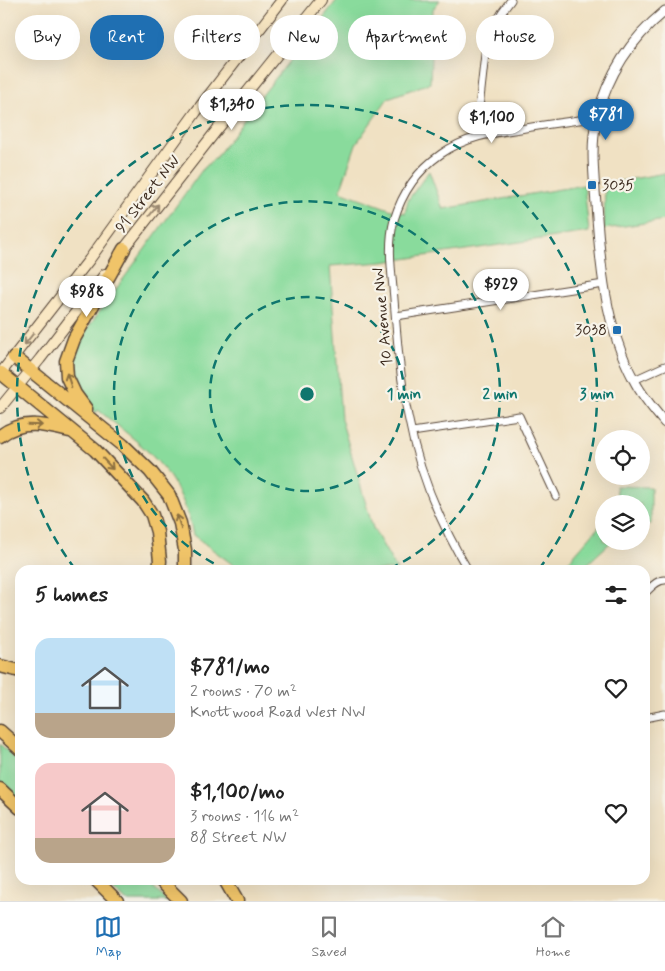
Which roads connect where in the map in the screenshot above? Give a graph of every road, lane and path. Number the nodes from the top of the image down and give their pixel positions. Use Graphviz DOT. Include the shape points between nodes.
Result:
graph roads {
  1 [pos="282,0"];
  2 [pos="321,0"];
  3 [pos="511,0"];
  4 [pos="665,11"];
  5 [pos="596,120"];
  6 [pos="477,136"];
  7 [pos="124,249"];
  8 [pos="604,284"];
  9 [pos="396,316"];
  10 [pos="14,357"];
  11 [pos="665,366"];
  12 [pos="30,371"];
  13 [pos="0,373"];
  14 [pos="634,380"];
  15 [pos="18,386"];
  16 [pos="0,408"];
  17 [pos="665,423"];
  18 [pos="72,431"];
  19 [pos="412,432"];
  20 [pos="108,433"];
  21 [pos="0,436"];
  22 [pos="556,496"];
  23 [pos="160,565"];
  24 [pos="185,565"];
  25 [pos="465,565"];
  26 [pos="665,580"];
  27 [pos="650,588"];
  28 [pos="0,666"];
  29 [pos="15,670"];
  30 [pos="665,714"];
  31 [pos="650,717"];
  32 [pos="0,731"];
  33 [pos="15,744"];
  34 [pos="0,789"];
  35 [pos="15,803"];
  36 [pos="101,885"];
  37 [pos="165,885"];
  38 [pos="228,885"];
  39 [pos="117,901"];
  40 [pos="181,901"];
  41 [pos="237,901"];
  1 -- 10 [label="main road, 91 Street NW, one-way" via="196,112 90,260"];
  7 -- 2 [label="main road, 91 Street NW, one-way"];
  3 -- 6 [label="street" via="496,20 486,45"];
  4 -- 5 [label="street" via="644,29 622,58"];
  5 -- 6 [label="street, 10 Avenue NW"];
  5 -- 8 [label="street" via="594,168"];
  6 -- 9 [label="street, 10 Avenue NW" via="430,162 402,200 391,241"];
  7 -- 12 [label="main road, 91 Street NW"];
  20 -- 7 [label="highway, one-way" via="75,394 67,377 66,361 74,339"];
  8 -- 9 [label="street"];
  8 -- 14 [label="street" via="618,345"];
  9 -- 19 [label="street, 10 Avenue NW" via="401,375"];
  10 -- 12 [label="highway"];
  10 -- 13 [label="main road, 91 Street NW"];
  11 -- 14 [label="street"];
  12 -- 15 [label="main road, 91 Street NW"];
  12 -- 20 [label="highway"];
  13 -- 15 [label="highway"];
  14 -- 17 [label="street"];
  15 -- 16 [label="main road, 91 Street NW"];
  15 -- 18 [label="highway"];
  21 -- 18 [label="highway, one-way" via="28,424"];
  18 -- 23 [label="highway, one-way" via="95,450 143,501 157,532"];
  19 -- 22 [label="street" via="519,416"];
  19 -- 25 [label="street, 10 Avenue NW" via="437,508"];
  24 -- 20 [label="highway, one-way" via="180,523 169,495 150,471"];
  26 -- 27 [label="street"];
  28 -- 29 [label="highway"];
  30 -- 31 [label="street"];
  32 -- 33 [label="highway"];
  34 -- 35 [label="highway"];
  36 -- 39 [label="highway"];
  37 -- 40 [label="highway"];
  38 -- 41 [label="highway"];
}
